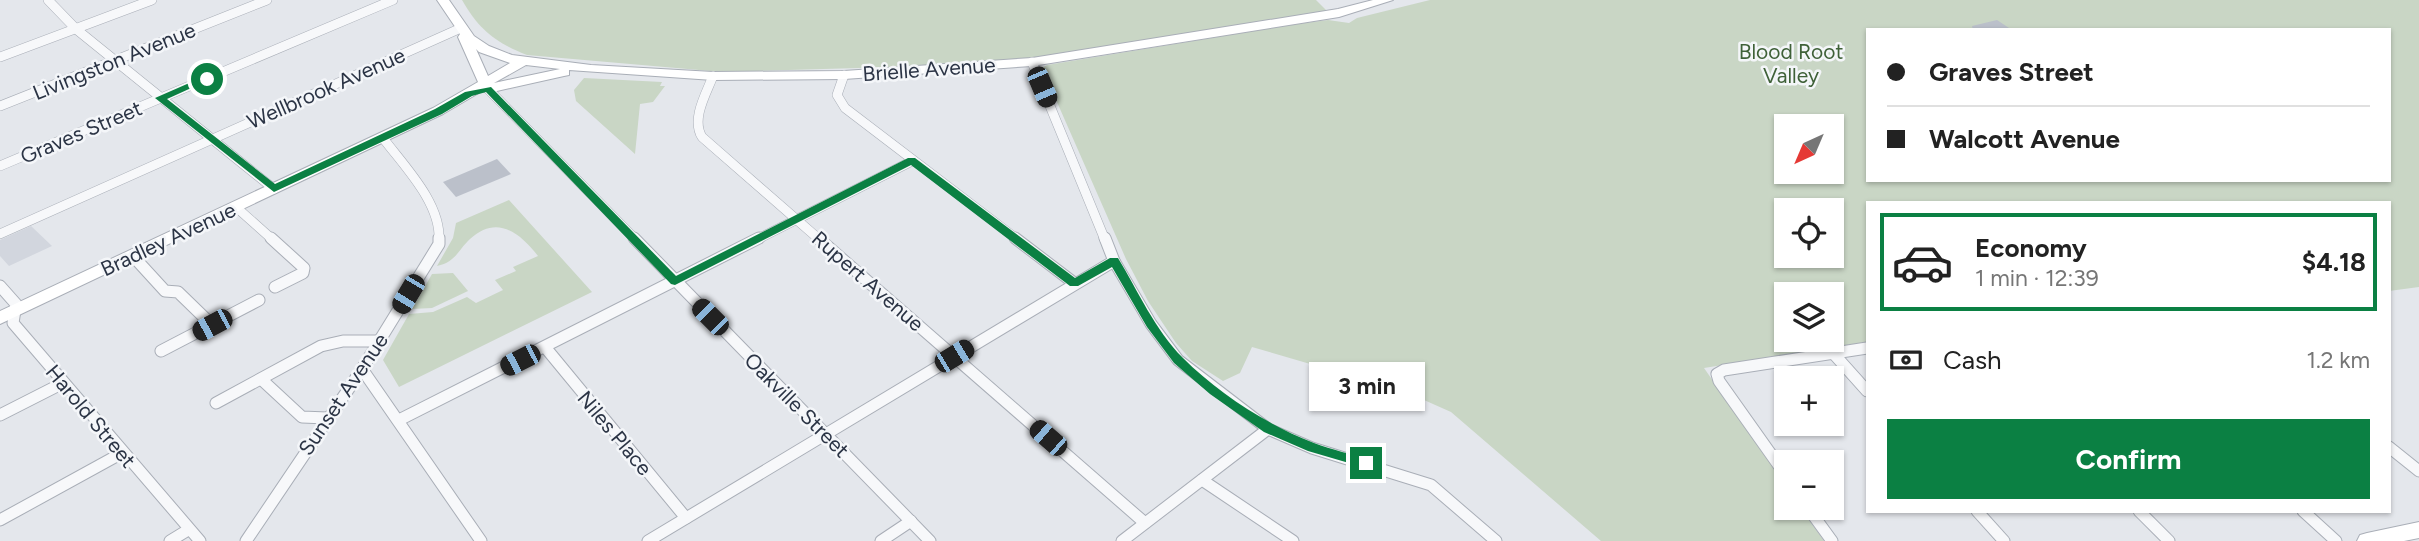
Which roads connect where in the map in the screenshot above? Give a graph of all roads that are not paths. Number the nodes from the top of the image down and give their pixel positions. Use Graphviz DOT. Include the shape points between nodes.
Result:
graph roads {
  1 [pos="48,0"];
  2 [pos="152,0"];
  3 [pos="267,0"];
  4 [pos="393,0"];
  5 [pos="443,0"];
  6 [pos="1387,0"];
  7 [pos="461,28"];
  8 [pos="76,29"];
  9 [pos="0,57"];
  10 [pos="114,61"];
  11 [pos="521,62"];
  12 [pos="1032,62"];
  13 [pos="591,69"];
  14 [pos="844,75"];
  15 [pos="713,76"];
  16 [pos="486,86"];
  17 [pos="468,94"];
  18 [pos="160,98"];
  19 [pos="0,106"];
  20 [pos="211,138"];
  21 [pos="383,138"];
  22 [pos="912,160"];
  23 [pos="0,166"];
  24 [pos="274,189"];
  25 [pos="236,207"];
  26 [pos="797,219"];
  27 [pos="0,233"];
  28 [pos="133,256"];
  29 [pos="1114,261"];
  30 [pos="675,282"];
  31 [pos="1074,283"];
  32 [pos="0,286"];
  33 [pos="275,287"];
  34 [pos="259,300"];
  35 [pos="7,315"];
  36 [pos="212,325"];
  37 [pos="379,341"];
  38 [pos="545,347"];
  39 [pos="1866,348"];
  40 [pos="161,351"];
  41 [pos="1833,353"];
  42 [pos="954,356"];
  43 [pos="362,369"];
  44 [pos="261,379"];
  45 [pos="63,383"];
  46 [pos="1866,390"];
  47 [pos="216,403"];
  48 [pos="0,415"];
  49 [pos="327,418"];
  50 [pos="400,421"];
  51 [pos="1268,429"];
  52 [pos="825,433"];
  53 [pos="2391,449"];
  54 [pos="122,453"];
  55 [pos="1774,459"];
  56 [pos="2419,471"];
  57 [pos="1202,480"];
  58 [pos="1979,513"];
  59 [pos="2141,513"];
  60 [pos="2305,513"];
  61 [pos="686,518"];
  62 [pos="0,520"];
  63 [pos="1817,520"];
  64 [pos="911,521"];
  65 [pos="1145,523"];
  66 [pos="188,530"];
  67 [pos="2419,530"];
  68 [pos="170,541"];
  69 [pos="200,541"];
  70 [pos="246,541"];
  71 [pos="481,541"];
  72 [pos="648,541"];
  73 [pos="881,541"];
  74 [pos="930,541"];
  75 [pos="1122,541"];
  76 [pos="1293,541"];
  77 [pos="1496,541"];
  78 [pos="1832,541"];
  79 [pos="2004,541"];
  80 [pos="2169,541"];
  81 [pos="2336,541"];
  82 [pos="2367,541"];
  1 -- 8 [label="street"];
  2 -- 8 [label="street"];
  3 -- 10 [label="street, Livingston Avenue"];
  4 -- 18 [label="street, Graves Street"];
  5 -- 7 [label="street, Brielle Avenue"];
  6 -- 12 [label="street, Brielle Avenue" via="1339,13"];
  7 -- 11 [label="street, Brielle Avenue" via="484,49"];
  7 -- 16 [label="street, Brielle Avenue"];
  7 -- 20 [label="street, Wellbrook Avenue"];
  8 -- 9 [label="street"];
  8 -- 10 [label="street"];
  10 -- 18 [label="street"];
  10 -- 19 [label="street, Livingston Avenue"];
  11 -- 13 [label="street, Brielle Avenue"];
  11 -- 16 [label="street"];
  12 -- 14 [label="street, Brielle Avenue"];
  12 -- 29 [label="street"];
  13 -- 15 [label="street, Brielle Avenue"];
  13 -- 16 [label="street, Brielle Avenue"];
  14 -- 15 [label="street, Brielle Avenue"];
  14 -- 22 [label="street" via="837,94 845,108"];
  15 -- 26 [label="street, Rupert Avenue" via="697,129"];
  16 -- 17 [label="street, Brielle Avenue"];
  16 -- 30 [label="street, Oakville Street"];
  17 -- 21 [label="street, Bradley Avenue"];
  18 -- 20 [label="street"];
  18 -- 23 [label="street, Graves Street"];
  20 -- 24 [label="street"];
  20 -- 27 [label="street, Wellbrook Avenue"];
  21 -- 24 [label="street, Bradley Avenue"];
  21 -- 37 [label="street, Sunset Avenue" via="416,184 441,235"];
  22 -- 26 [label="street"];
  22 -- 31 [label="street"];
  24 -- 25 [label="street, Bradley Avenue"];
  25 -- 28 [label="street, Bradley Avenue"];
  25 -- 33 [label="street" via="305,270"];
  26 -- 30 [label="street"];
  26 -- 42 [label="street, Rupert Avenue"];
  28 -- 35 [label="street, Bradley Avenue"];
  28 -- 36 [label="street" via="165,292 178,292"];
  29 -- 31 [label="street"];
  29 -- 51 [label="street" via="1178,360"];
  30 -- 38 [label="street"];
  30 -- 52 [label="street, Oakville Street"];
  31 -- 42 [label="street"];
  32 -- 35 [label="street, Harold Street" via="16,304"];
  34 -- 36 [label="street"];
  35 -- 45 [label="street, Harold Street"];
  36 -- 40 [label="street"];
  37 -- 43 [label="street, Sunset Avenue"];
  37 -- 44 [label="street" via="330,343"];
  38 -- 50 [label="street"];
  38 -- 61 [label="street, Niles Place"];
  39 -- 41 [label="street"];
  41 -- 46 [label="street"];
  41 -- 55 [label="street" via="1717,374"];
  42 -- 52 [label="street"];
  42 -- 65 [label="street, Rupert Avenue"];
  43 -- 49 [label="street, Sunset Avenue"];
  43 -- 50 [label="street"];
  44 -- 47 [label="street"];
  44 -- 49 [label="street" via="302,418"];
  45 -- 48 [label="street"];
  45 -- 54 [label="street, Harold Street"];
  49 -- 70 [label="street, Sunset Avenue"];
  50 -- 71 [label="street"];
  51 -- 57 [label="street"];
  51 -- 77 [label="street" via="1312,448 1431,485"];
  52 -- 61 [label="street"];
  52 -- 64 [label="street, Oakville Street"];
  53 -- 56 [label="street"];
  54 -- 62 [label="street"];
  54 -- 66 [label="street, Harold Street"];
  57 -- 65 [label="street"];
  57 -- 76 [label="street"];
  58 -- 79 [label="street"];
  59 -- 80 [label="street"];
  60 -- 81 [label="street"];
  61 -- 72 [label="street"];
  63 -- 78 [label="street"];
  64 -- 73 [label="street"];
  64 -- 74 [label="street, Oakville Street"];
  65 -- 75 [label="street"];
  66 -- 68 [label="street"];
  66 -- 69 [label="street, Harold Street"];
  67 -- 82 [label="street"];
}
